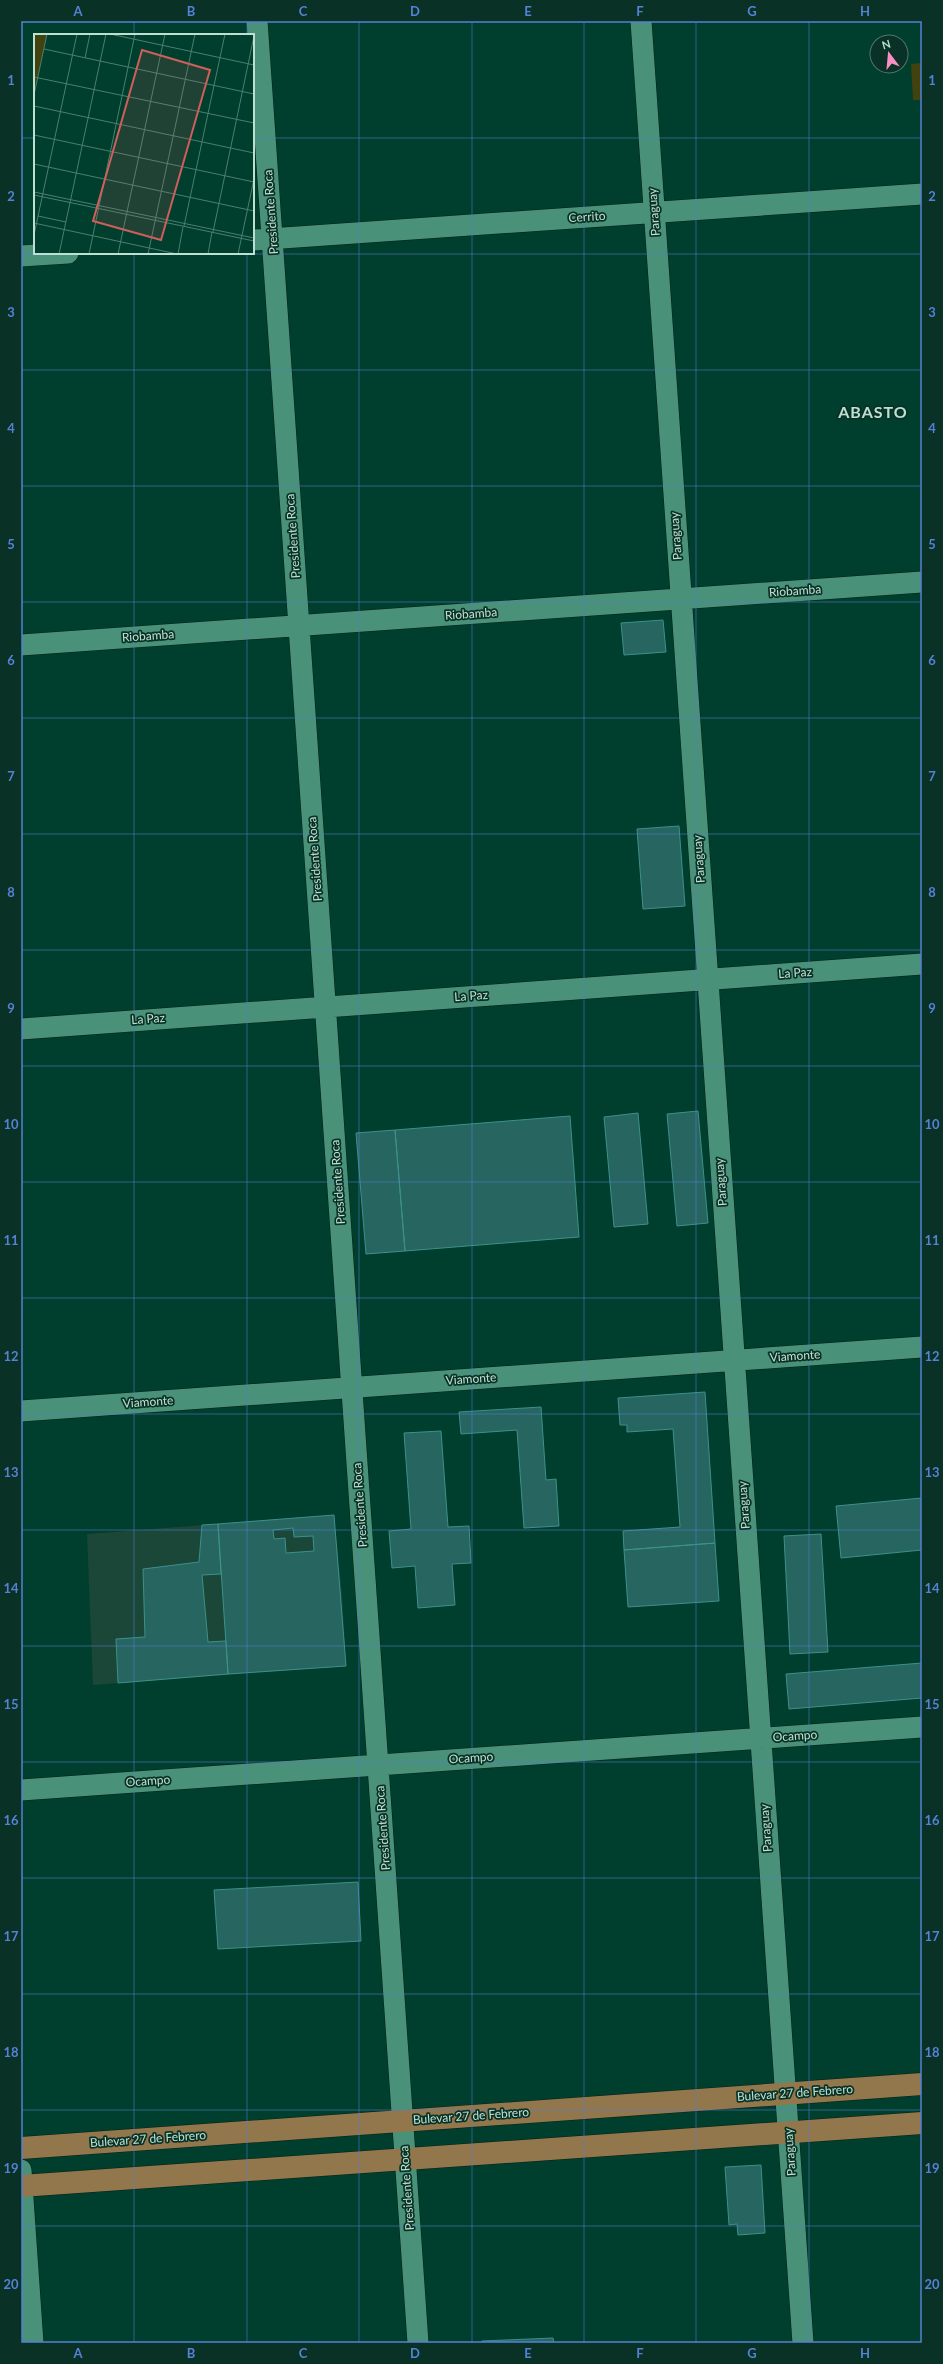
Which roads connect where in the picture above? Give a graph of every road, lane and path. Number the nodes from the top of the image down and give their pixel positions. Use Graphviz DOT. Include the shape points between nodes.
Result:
graph roads {
  1 [pos="257,21"];
  2 [pos="640,21"];
  3 [pos="922,194"];
  4 [pos="654,212"];
  5 [pos="263,239"];
  6 [pos="52,254"];
  7 [pos="21,256"];
  8 [pos="922,582"];
  9 [pos="681,599"];
  10 [pos="299,626"];
  11 [pos="21,645"];
  12 [pos="922,964"];
  13 [pos="707,979"];
  14 [pos="326,1007"];
  15 [pos="21,1028"];
  16 [pos="922,1347"];
  17 [pos="734,1360"];
  18 [pos="352,1388"];
  19 [pos="21,1411"];
  20 [pos="922,1727"];
  21 [pos="760,1738"];
  22 [pos="378,1765"];
  23 [pos="21,1790"];
  24 [pos="922,2084"];
  25 [pos="785,2094"];
  26 [pos="403,2121"];
  27 [pos="922,2123"];
  28 [pos="788,2132"];
  29 [pos="21,2148"];
  30 [pos="406,2159"];
  31 [pos="22,2181"];
  32 [pos="33,2343"];
  33 [pos="418,2343"];
  34 [pos="803,2343"];
  1 -- 5 [label="street, Presidente Roca"];
  2 -- 4 [label="street, Paraguay"];
  3 -- 4 [label="street, Cerrito"];
  4 -- 5 [label="street, Cerrito"];
  4 -- 9 [label="street, Paraguay"];
  5 -- 10 [label="street, Presidente Roca"];
  6 -- 7 [label="street"];
  8 -- 9 [label="street, Riobamba"];
  9 -- 10 [label="street, Riobamba"];
  9 -- 13 [label="street, Paraguay"];
  10 -- 11 [label="street, Riobamba"];
  10 -- 14 [label="street, Presidente Roca"];
  12 -- 13 [label="street, La Paz"];
  13 -- 14 [label="street, La Paz"];
  13 -- 17 [label="street, Paraguay"];
  14 -- 15 [label="street, La Paz"];
  14 -- 18 [label="street, Presidente Roca"];
  16 -- 17 [label="street, Viamonte"];
  17 -- 18 [label="street, Viamonte"];
  17 -- 21 [label="street, Paraguay"];
  18 -- 19 [label="street, Viamonte"];
  18 -- 22 [label="street, Presidente Roca"];
  20 -- 21 [label="street, Ocampo"];
  21 -- 22 [label="street, Ocampo"];
  21 -- 25 [label="street, Paraguay"];
  22 -- 23 [label="street, Ocampo"];
  22 -- 26 [label="street, Presidente Roca"];
  24 -- 25 [label="main road, Bulevar 27 de Febrero"];
  25 -- 26 [label="main road, Bulevar 27 de Febrero"];
  25 -- 28 [label="street, Paraguay"];
  26 -- 29 [label="main road, Bulevar 27 de Febrero"];
  26 -- 30 [label="street, Presidente Roca"];
  27 -- 28 [label="main road"];
  28 -- 30 [label="main road"];
  28 -- 34 [label="street, Paraguay"];
  30 -- 31 [label="main road"];
  30 -- 33 [label="street, Presidente Roca"];
  31 -- 32 [label="street"];
}
